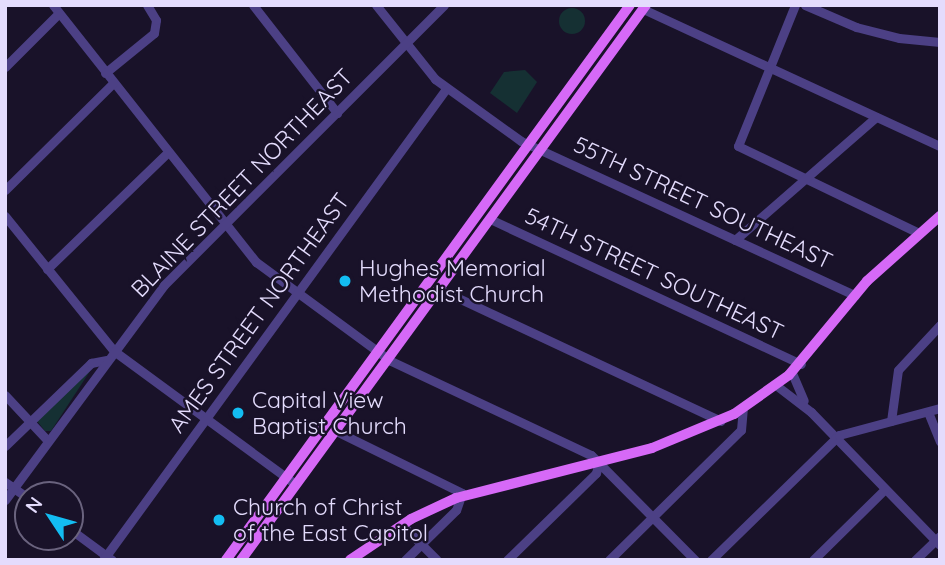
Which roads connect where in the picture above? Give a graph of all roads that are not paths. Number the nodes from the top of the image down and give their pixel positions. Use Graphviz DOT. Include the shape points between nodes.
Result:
graph roads {
  1 [pos="147,5"];
  2 [pos="253,5"];
  3 [pos="376,5"];
  4 [pos="444,5"];
  5 [pos="631,5"];
  6 [pos="795,5"];
  7 [pos="805,5"];
  8 [pos="644,7"];
  9 [pos="56,9"];
  10 [pos="940,42"];
  11 [pos="406,43"];
  12 [pos="5,67"];
  13 [pos="771,68"];
  14 [pos="105,73"];
  15 [pos="113,83"];
  16 [pos="446,89"];
  17 [pos="337,113"];
  18 [pos="876,117"];
  19 [pos="940,146"];
  20 [pos="535,147"];
  21 [pos="168,152"];
  22 [pos="804,177"];
  23 [pos="5,190"];
  24 [pos="5,216"];
  25 [pos="940,216"];
  26 [pos="490,219"];
  27 [pos="225,225"];
  28 [pos="919,233"];
  29 [pos="735,240"];
  30 [pos="47,269"];
  31 [pos="439,289"];
  32 [pos="297,293"];
  33 [pos="855,295"];
  34 [pos="940,325"];
  35 [pos="114,351"];
  36 [pos="378,352"];
  37 [pos="388,359"];
  38 [pos="107,360"];
  39 [pos="801,364"];
  40 [pos="792,373"];
  41 [pos="777,386"];
  42 [pos="5,395"];
  43 [pos="743,408"];
  44 [pos="940,408"];
  45 [pos="811,412"];
  46 [pos="928,412"];
  47 [pos="206,418"];
  48 [pos="721,421"];
  49 [pos="891,421"];
  50 [pos="30,422"];
  51 [pos="336,431"];
  52 [pos="835,438"];
  53 [pos="48,441"];
  54 [pos="940,442"];
  55 [pos="5,446"];
  56 [pos="598,462"];
  57 [pos="286,477"];
  58 [pos="19,481"];
  59 [pos="5,482"];
  60 [pos="296,485"];
  61 [pos="14,488"];
  62 [pos="885,489"];
  63 [pos="463,495"];
  64 [pos="5,500"];
  65 [pos="653,517"];
  66 [pos="402,524"];
  67 [pos="84,540"];
  68 [pos="938,541"];
  69 [pos="421,544"];
  70 [pos="107,558"];
  71 [pos="226,560"];
  72 [pos="241,560"];
  73 [pos="350,560"];
  74 [pos="405,560"];
  75 [pos="437,560"];
  76 [pos="507,560"];
  77 [pos="609,560"];
  78 [pos="695,560"];
  79 [pos="711,560"];
  80 [pos="813,560"];
  81 [pos="915,560"];
  1 -- 14 [label="street" via="156,20 154,33"];
  2 -- 17 [label="street"];
  3 -- 11 [label="street, 55TH STREET SOUTHEAST"];
  4 -- 11 [label="street, BLAINE STREET NORTHEAST"];
  5 -- 20 [label="main road"];
  6 -- 13 [label="street" via="771,56"];
  7 -- 10 [label="street" via="856,27"];
  8 -- 13 [label="street"];
  8 -- 20 [label="main road"];
  9 -- 12 [label="street"];
  9 -- 14 [label="street"];
  11 -- 16 [label="street, 55TH STREET SOUTHEAST"];
  11 -- 17 [label="street, BLAINE STREET NORTHEAST"];
  13 -- 18 [label="street"];
  13 -- 22 [label="street" via="738,146"];
  14 -- 15 [label="street"];
  15 -- 21 [label="street"];
  15 -- 23 [label="street"];
  16 -- 20 [label="street, 55TH STREET SOUTHEAST"];
  16 -- 32 [label="street, AMES STREET NORTHEAST"];
  17 -- 27 [label="street, BLAINE STREET NORTHEAST"];
  18 -- 19 [label="street"];
  18 -- 22 [label="street"];
  20 -- 26 [label="main road"];
  20 -- 29 [label="street, 55TH STREET SOUTHEAST"];
  20 -- 36 [label="main road"];
  21 -- 27 [label="street"];
  21 -- 30 [label="street"];
  22 -- 28 [label="street"];
  22 -- 29 [label="street"];
  24 -- 30 [label="street"];
  25 -- 28 [label="main road"];
  26 -- 31 [label="main road"];
  26 -- 39 [label="street, 54TH STREET SOUTHEAST"];
  27 -- 32 [label="street" via="254,261"];
  27 -- 35 [label="street, BLAINE STREET NORTHEAST" via="164,285"];
  28 -- 33 [label="main road"];
  29 -- 33 [label="street, 55TH STREET SOUTHEAST"];
  30 -- 35 [label="street"];
  31 -- 37 [label="main road"];
  31 -- 48 [label="street"];
  32 -- 36 [label="street"];
  32 -- 47 [label="street, AMES STREET NORTHEAST"];
  33 -- 39 [label="main road"];
  34 -- 49 [label="street" via="898,370"];
  35 -- 38 [label="street, BLAINE STREET NORTHEAST"];
  35 -- 47 [label="street"];
  36 -- 37 [label="street"];
  36 -- 57 [label="main road"];
  37 -- 51 [label="main road"];
  37 -- 56 [label="street" via="573,445"];
  38 -- 50 [label="street" via="90,363"];
  38 -- 53 [label="street, BLAINE STREET NORTHEAST"];
  39 -- 40 [label="main road"];
  40 -- 41 [label="main road"];
  40 -- 45 [label="street, 54TH STREET SOUTHEAST"];
  41 -- 43 [label="main road"];
  41 -- 45 [label="street, 54TH STREET SOUTHEAST"];
  42 -- 50 [label="street"];
  43 -- 48 [label="main road"];
  43 -- 65 [label="street" via="741,430"];
  44 -- 46 [label="street"];
  45 -- 52 [label="street, 54TH STREET SOUTHEAST"];
  46 -- 49 [label="street"];
  46 -- 54 [label="street"];
  47 -- 57 [label="street"];
  47 -- 70 [label="street, AMES STREET NORTHEAST"];
  48 -- 56 [label="main road" via="652,448"];
  49 -- 52 [label="street"];
  50 -- 53 [label="street"];
  50 -- 55 [label="street"];
  51 -- 60 [label="main road"];
  51 -- 63 [label="street" via="458,488"];
  52 -- 62 [label="street, 54TH STREET SOUTHEAST"];
  52 -- 79 [label="street"];
  53 -- 58 [label="street, BLAINE STREET NORTHEAST"];
  56 -- 63 [label="main road"];
  56 -- 65 [label="street"];
  56 -- 76 [label="street" via="596,473"];
  57 -- 60 [label="street"];
  57 -- 71 [label="main road"];
  59 -- 61 [label="street"];
  60 -- 72 [label="main road"];
  61 -- 64 [label="street, BLAINE STREET NORTHEAST"];
  62 -- 68 [label="street, 54TH STREET SOUTHEAST"];
  62 -- 80 [label="street"];
  63 -- 66 [label="main road"];
  63 -- 69 [label="street" via="456,510"];
  65 -- 77 [label="street"];
  65 -- 78 [label="street"];
  66 -- 69 [label="street"];
  66 -- 73 [label="main road"];
  67 -- 70 [label="street"];
  68 -- 81 [label="street"];
  69 -- 74 [label="street"];
  69 -- 75 [label="street"];
}
